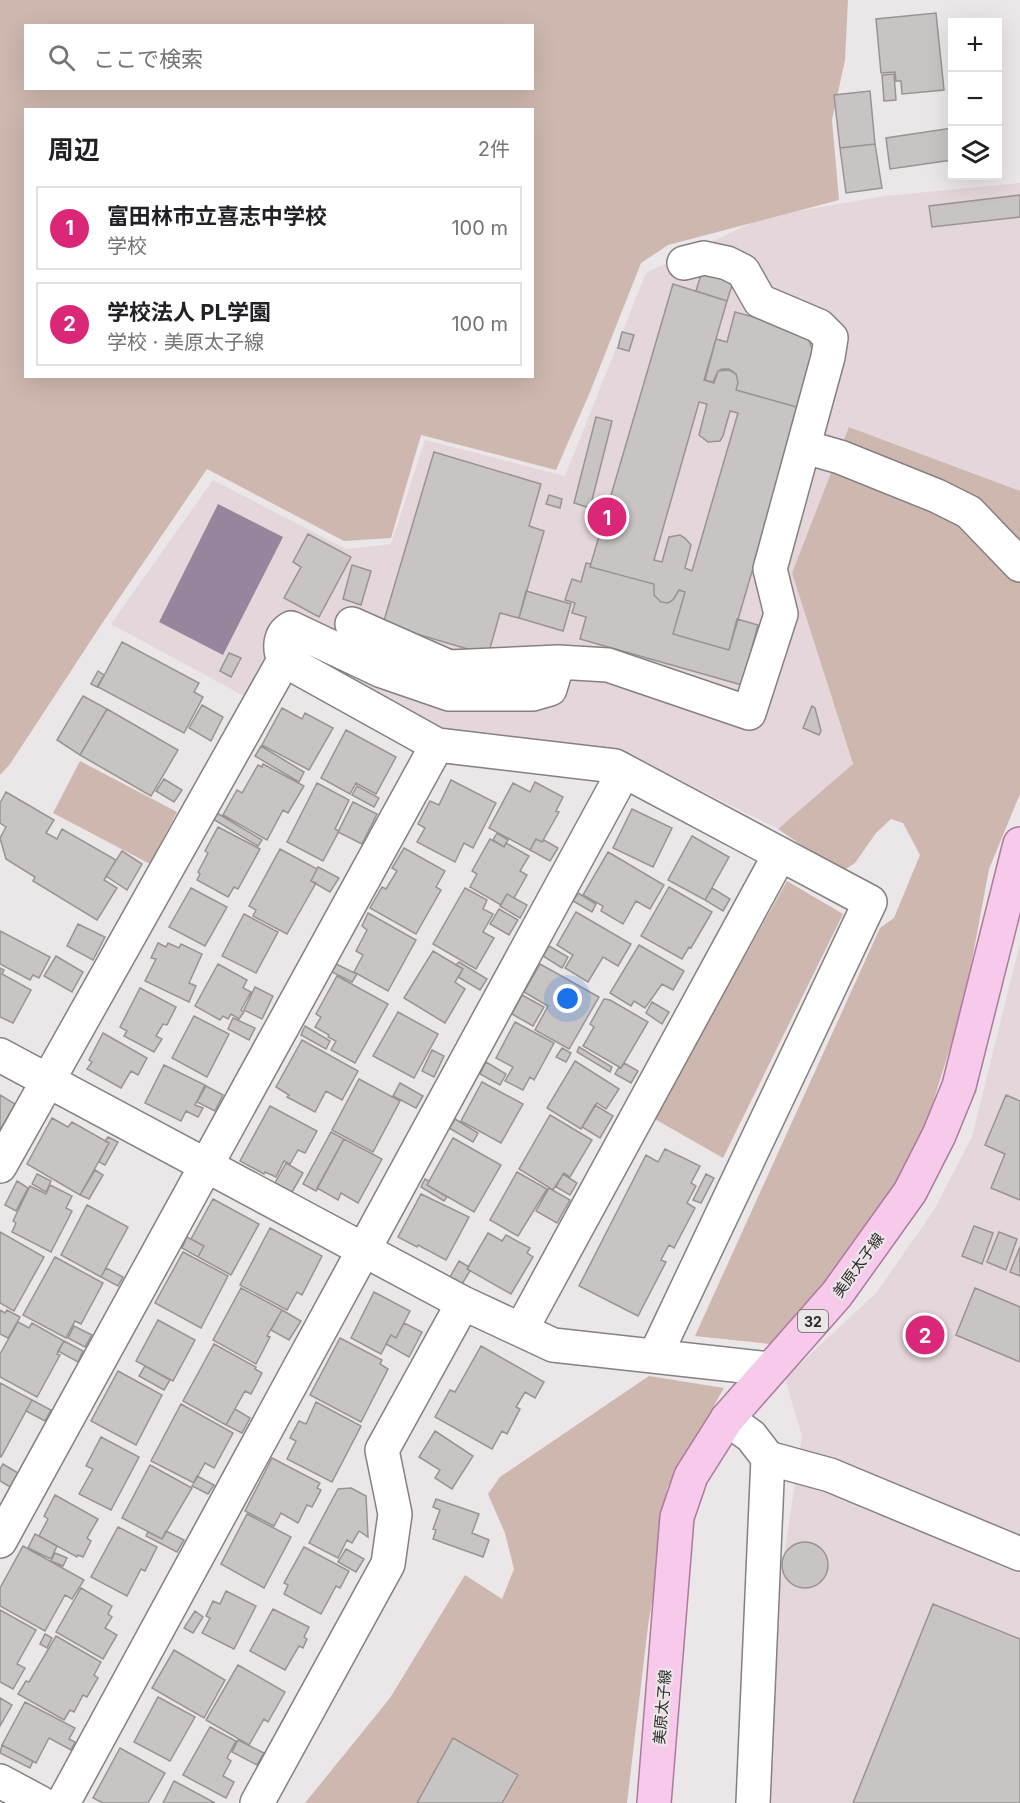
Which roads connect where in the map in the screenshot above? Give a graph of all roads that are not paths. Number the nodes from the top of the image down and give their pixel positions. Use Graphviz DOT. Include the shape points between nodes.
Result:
graph roads {
  1 [pos="684,263"];
  2 [pos="804,447"];
  3 [pos="1020,565"];
  4 [pos="352,624"];
  5 [pos="284,660"];
  6 [pos="558,662"];
  7 [pos="437,745"];
  8 [pos="624,771"];
  9 [pos="1020,844"];
  10 [pos="780,854"];
  11 [pos="0,1055"];
  12 [pos="48,1081"];
  13 [pos="0,1166"];
  14 [pos="206,1166"];
  15 [pos="363,1250"];
  16 [pos="463,1304"];
  17 [pos="521,1330"];
  18 [pos="654,1356"];
  19 [pos="770,1369"];
  20 [pos="727,1419"];
  21 [pos="768,1458"];
  22 [pos="0,1541"];
  23 [pos="1020,1554"];
  24 [pos="0,1781"];
  25 [pos="41,1803"];
  26 [pos="63,1803"];
  27 [pos="257,1803"];
  28 [pos="654,1803"];
  29 [pos="753,1803"];
  1 -- 2 [label="street" via="704,258 743,271 760,301 819,326 831,338"];
  2 -- 3 [label="street" via="840,457 969,512"];
  2 -- 6 [label="street" via="770,569 781,615 749,713 608,665"];
  4 -- 6 [label="street" via="448,667"];
  5 -- 6 [label="street" via="280,651 282,639 291,628 382,671 449,694 532,694 550,689"];
  5 -- 7 [label="street"];
  5 -- 12 [label="street"];
  7 -- 8 [label="street" via="615,766"];
  7 -- 14 [label="street"];
  8 -- 10 [label="street"];
  8 -- 15 [label="street"];
  9 -- 19 [label="main road, 美原太子線 / 32" via="959,1086 939,1135 910,1192 837,1294"];
  10 -- 17 [label="street"];
  10 -- 18 [label="street" via="870,902"];
  11 -- 12 [label="street"];
  12 -- 13 [label="street"];
  12 -- 14 [label="street"];
  14 -- 15 [label="street"];
  14 -- 22 [label="street"];
  15 -- 16 [label="street"];
  15 -- 26 [label="street"];
  16 -- 17 [label="street"];
  16 -- 27 [label="street" via="382,1450 395,1514 388,1564"];
  17 -- 18 [label="street" via="553,1345"];
  18 -- 19 [label="street"];
  19 -- 20 [label="main road, 美原太子線 / 32"];
  20 -- 21 [label="street" via="751,1436"];
  20 -- 28 [label="main road, 美原太子線 / 32" via="691,1476 677,1516"];
  21 -- 23 [label="street" via="830,1475"];
  21 -- 29 [label="street"];
  24 -- 25 [label="street"];
}
